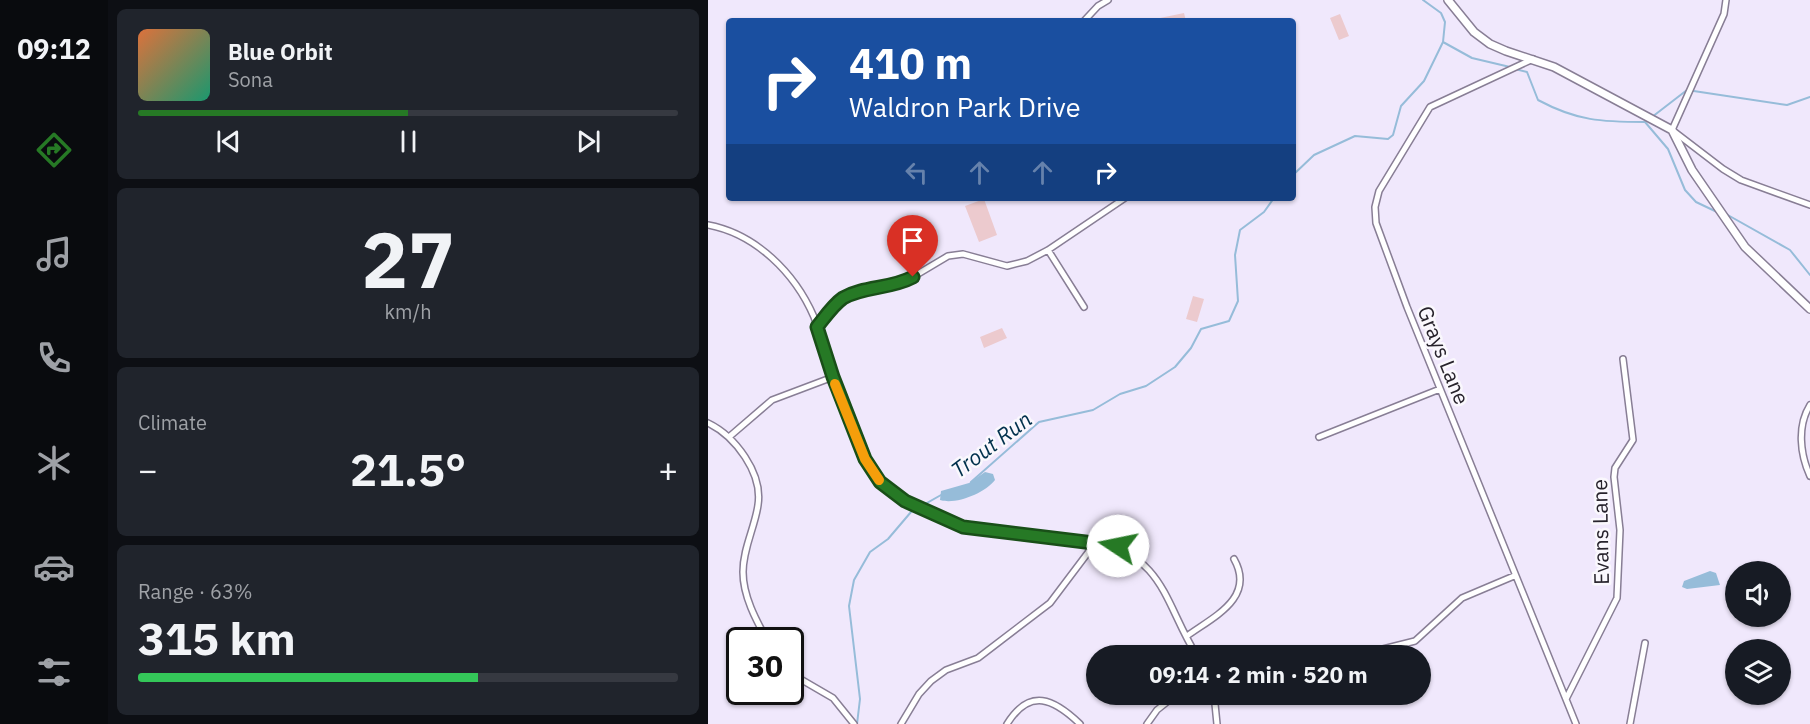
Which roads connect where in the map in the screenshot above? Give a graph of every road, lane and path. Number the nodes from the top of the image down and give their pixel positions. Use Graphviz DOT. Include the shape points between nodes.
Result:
graph roads {
  1 [pos="1108,0"];
  2 [pos="1448,0"];
  3 [pos="1726,0"];
  4 [pos="1087,18"];
  5 [pos="1533,59"];
  6 [pos="1672,129"];
  7 [pos="1121,201"];
  8 [pos="1810,205"];
  9 [pos="708,225"];
  10 [pos="1048,250"];
  11 [pos="1084,307"];
  12 [pos="1810,309"];
  13 [pos="817,327"];
  14 [pos="1623,359"];
  15 [pos="833,377"];
  16 [pos="1440,389"];
  17 [pos="1810,405"];
  18 [pos="708,423"];
  19 [pos="729,437"];
  20 [pos="1319,437"];
  21 [pos="1810,476"];
  22 [pos="1096,542"];
  23 [pos="1234,559"];
  24 [pos="1514,576"];
  25 [pos="761,627"];
  26 [pos="1187,636"];
  27 [pos="1645,643"];
  28 [pos="1192,645"];
  29 [pos="1396,645"];
  30 [pos="804,681"];
  31 [pos="1566,699"];
  32 [pos="1163,705"];
  33 [pos="1215,705"];
  34 [pos="853,722"];
  35 [pos="901,724"];
  36 [pos="1007,724"];
  37 [pos="1080,724"];
  38 [pos="1147,724"];
  39 [pos="1217,724"];
  40 [pos="1576,724"];
  41 [pos="1630,724"];
  1 -- 4 [label="street"];
  2 -- 5 [label="street" via="1474,32 1490,44"];
  3 -- 6 [label="street" via="1724,14"];
  5 -- 6 [label="street"];
  5 -- 16 [label="street, Grays Lane" via="1430,107 1379,191 1376,224"];
  6 -- 8 [label="street" via="1741,180"];
  6 -- 12 [label="street" via="1692,170 1745,247"];
  7 -- 10 [label="street"];
  9 -- 13 [label="street" via="750,239 763,250 800,293"];
  10 -- 11 [label="street"];
  10 -- 13 [label="street" via="1007,266 963,254 948,256 906,281 848,296"];
  13 -- 15 [label="street"];
  14 -- 31 [label="street, Evans Lane" via="1632,440 1615,468 1614,477 1620,530 1617,598"];
  15 -- 19 [label="street" via="772,400"];
  15 -- 22 [label="street" via="871,470 913,506 963,527"];
  16 -- 20 [label="street"];
  16 -- 24 [label="street, Grays Lane"];
  17 -- 21 [label="street" via="1802,425 1802,444"];
  18 -- 19 [label="street"];
  19 -- 25 [label="street" via="747,460 759,496 743,572 749,602"];
  22 -- 26 [label="street" via="1118,546 1149,569 1161,582"];
  22 -- 35 [label="street" via="1050,603 978,658 946,670 931,681"];
  23 -- 26 [label="street" via="1241,581 1234,602"];
  24 -- 29 [label="street" via="1462,598 1415,640"];
  24 -- 31 [label="street, Grays Lane"];
  26 -- 28 [label="street"];
  27 -- 41 [label="street"];
  30 -- 34 [label="street" via="833,698"];
  31 -- 40 [label="street, Grays Lane"];
  32 -- 38 [label="street"];
  33 -- 39 [label="street"];
  36 -- 37 [label="street" via="1021,706 1046,700 1062,707"];
}
